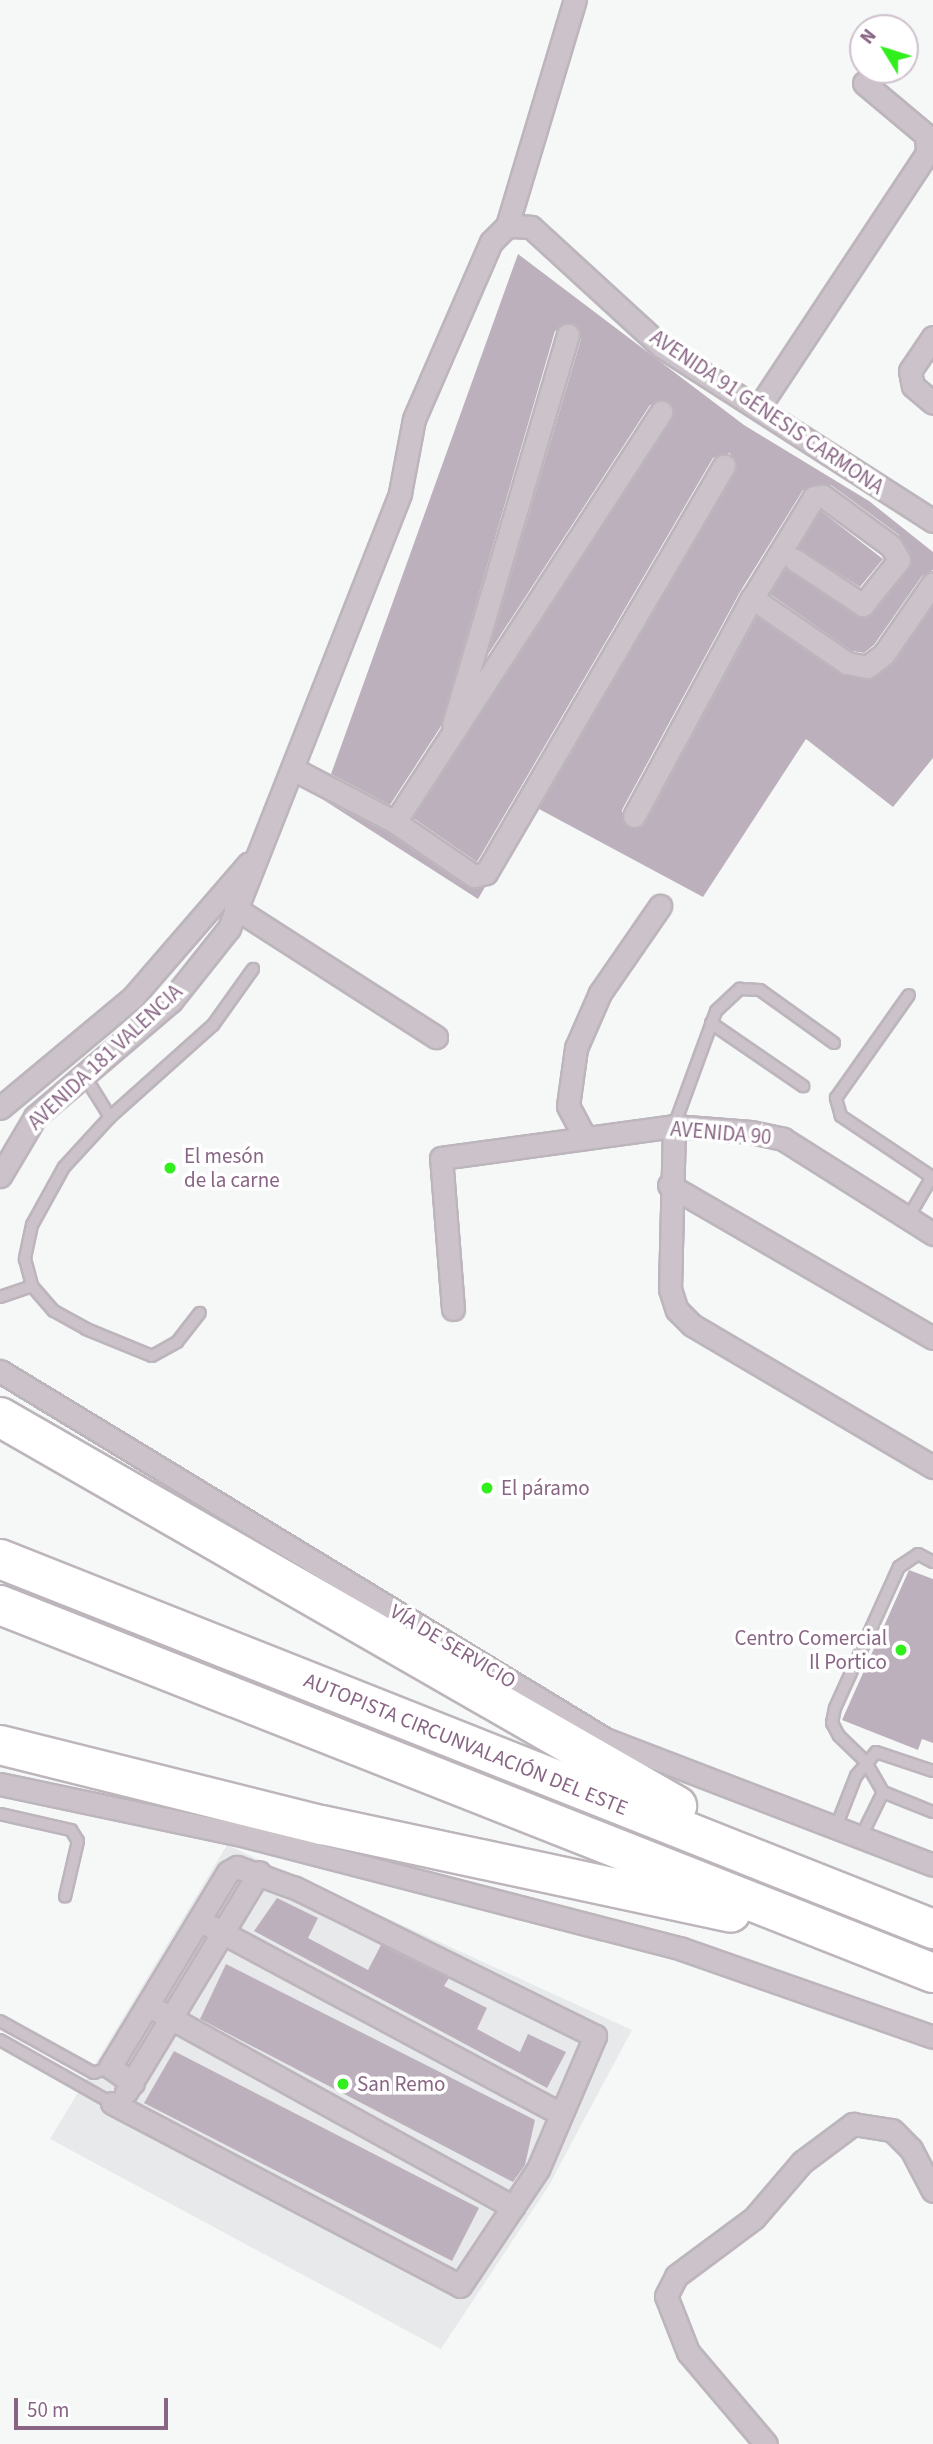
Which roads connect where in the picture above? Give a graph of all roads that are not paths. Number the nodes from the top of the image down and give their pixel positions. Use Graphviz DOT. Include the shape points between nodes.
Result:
graph roads {
  1 [pos="575,0"];
  2 [pos="865,84"];
  3 [pos="507,226"];
  4 [pos="568,335"];
  5 [pos="933,337"];
  6 [pos="933,403"];
  7 [pos="759,407"];
  8 [pos="661,412"];
  9 [pos="723,465"];
  10 [pos="933,521"];
  11 [pos="795,560"];
  12 [pos="933,583"];
  13 [pos="753,597"];
  14 [pos="445,750"];
  15 [pos="295,770"];
  16 [pos="634,816"];
  17 [pos="395,822"];
  18 [pos="258,853"];
  19 [pos="660,906"];
  20 [pos="235,908"];
  21 [pos="253,970"];
  22 [pos="909,995"];
  23 [pos="711,1023"];
  24 [pos="436,1037"];
  25 [pos="834,1043"];
  26 [pos="84,1075"];
  27 [pos="803,1086"];
  28 [pos="0,1108"];
  29 [pos="110,1117"];
  30 [pos="674,1126"];
  31 [pos="583,1136"];
  32 [pos="7,1141"];
  33 [pos="0,1176"];
  34 [pos="933,1177"];
  35 [pos="669,1185"];
  36 [pos="908,1218"];
  37 [pos="933,1234"];
  38 [pos="32,1286"];
  39 [pos="0,1297"];
  40 [pos="453,1309"];
  41 [pos="200,1313"];
  42 [pos="933,1338"];
  43 [pos="0,1371"];
  44 [pos="0,1417"];
  45 [pos="933,1467"];
  46 [pos="0,1559"];
  47 [pos="933,1562"];
  48 [pos="0,1605"];
  49 [pos="0,1745"];
  50 [pos="865,1761"];
  51 [pos="933,1771"];
  52 [pos="0,1784"];
  53 [pos="883,1792"];
  54 [pos="933,1812"];
  55 [pos="0,1814"];
  56 [pos="836,1827"];
  57 [pos="861,1837"];
  58 [pos="933,1864"];
  59 [pos="259,1872"];
  60 [pos="813,1882"];
  61 [pos="65,1897"];
  62 [pos="199,1920"];
  63 [pos="800,1923"];
  64 [pos="933,1929"];
  65 [pos="221,1934"];
  66 [pos="933,1973"];
  67 [pos="149,2006"];
  68 [pos="169,2018"];
  69 [pos="0,2021"];
  70 [pos="933,2037"];
  71 [pos="0,2040"];
  72 [pos="110,2067"];
  73 [pos="133,2083"];
  74 [pos="112,2103"];
  75 [pos="559,2113"];
  76 [pos="933,2191"];
  77 [pos="513,2207"];
  78 [pos="765,2444"];
  1 -- 3 [label="street"];
  2 -- 7 [label="street" via="926,135 927,153"];
  3 -- 7 [label="street, AVENIDA 91 GÉNESIS CARMONA" via="531,227 662,346"];
  3 -- 15 [label="street" via="491,242 414,419 400,493"];
  4 -- 14 [label="street"];
  5 -- 6 [label="street" via="910,371 913,386"];
  7 -- 10 [label="street, AVENIDA 91 GÉNESIS CARMONA"];
  8 -- 14 [label="street"];
  9 -- 17 [label="street" via="486,873 474,876"];
  11 -- 13 [label="street" via="863,605 899,560 891,546 823,496 814,496"];
  12 -- 16 [label="street" via="884,654 867,667 847,663 752,598"];
  14 -- 17 [label="street"];
  15 -- 17 [label="street"];
  15 -- 18 [label="street"];
  18 -- 20 [label="street, AVENIDA 181 VALENCIA"];
  18 -- 28 [label="street, AVENIDA 181 VALENCIA" via="133,997"];
  19 -- 31 [label="street" via="600,993 576,1048 568,1105"];
  20 -- 24 [label="street"];
  20 -- 26 [label="street, AVENIDA 181 VALENCIA" via="229,928 171,1001"];
  21 -- 29 [label="lane" via="213,1025"];
  22 -- 34 [label="lane" via="836,1098 836,1110"];
  23 -- 25 [label="lane" via="727,996 753,988"];
  23 -- 27 [label="lane"];
  23 -- 30 [label="lane"];
  26 -- 29 [label="lane"];
  26 -- 32 [label="street, AVENIDA 181 VALENCIA"];
  29 -- 38 [label="lane" via="64,1167 41,1205 25,1259"];
  30 -- 31 [label="street, AVENIDA 90"];
  30 -- 35 [label="street"];
  30 -- 36 [label="street, AVENIDA 90" via="783,1139"];
  31 -- 40 [label="street, AVENIDA 90" via="441,1158"];
  32 -- 33 [label="street, AVENIDA 181 VALENCIA"];
  34 -- 36 [label="lane"];
  35 -- 42 [label="street"];
  35 -- 45 [label="street" via="670,1289 677,1310 692,1325"];
  36 -- 37 [label="street, AVENIDA 90"];
  38 -- 39 [label="lane"];
  38 -- 41 [label="lane" via="54,1311 152,1356 177,1342"];
  43 -- 56 [label="street, VÍA DE SERVICIO" via="605,1739"];
  44 -- 60 [label="highway" via="372,1636"];
  46 -- 60 [label="highway, AUTOPISTA CIRCUNVALACIÓN DEL ESTE"];
  47 -- 50 [label="lane" via="918,1554 899,1567 835,1708 832,1723 839,1736"];
  48 -- 63 [label="highway, AUTOPISTA CIRCUNVALACIÓN DEL ESTE"];
  49 -- 63 [label="highway" via="375,1837 696,1908"];
  50 -- 51 [label="lane" via="876,1752 893,1753"];
  50 -- 53 [label="lane"];
  50 -- 56 [label="lane"];
  52 -- 70 [label="street" via="238,1834 682,1949"];
  53 -- 54 [label="lane"];
  53 -- 57 [label="lane"];
  55 -- 61 [label="lane" via="71,1830 78,1841"];
  56 -- 57 [label="street, VÍA DE SERVICIO"];
  57 -- 58 [label="street, VÍA DE SERVICIO"];
  59 -- 62 [label="street" via="237,1867 228,1872"];
  59 -- 65 [label="street"];
  59 -- 75 [label="street" via="595,2036"];
  60 -- 64 [label="highway, AUTOPISTA CIRCUNVALACIÓN DEL ESTE"];
  62 -- 65 [label="street"];
  62 -- 67 [label="street"];
  63 -- 66 [label="highway, AUTOPISTA CIRCUNVALACIÓN DEL ESTE"];
  65 -- 68 [label="street"];
  65 -- 75 [label="street"];
  67 -- 68 [label="street"];
  67 -- 72 [label="street"];
  68 -- 73 [label="street"];
  68 -- 77 [label="street"];
  69 -- 72 [label="lane" via="94,2073"];
  71 -- 74 [label="lane"];
  72 -- 73 [label="street"];
  73 -- 74 [label="street"];
  74 -- 77 [label="street" via="460,2286"];
  75 -- 77 [label="street" via="538,2169"];
  76 -- 78 [label="street" via="911,2148 892,2130 853,2124 802,2162 754,2218 676,2276 666,2296 688,2352"];
}
